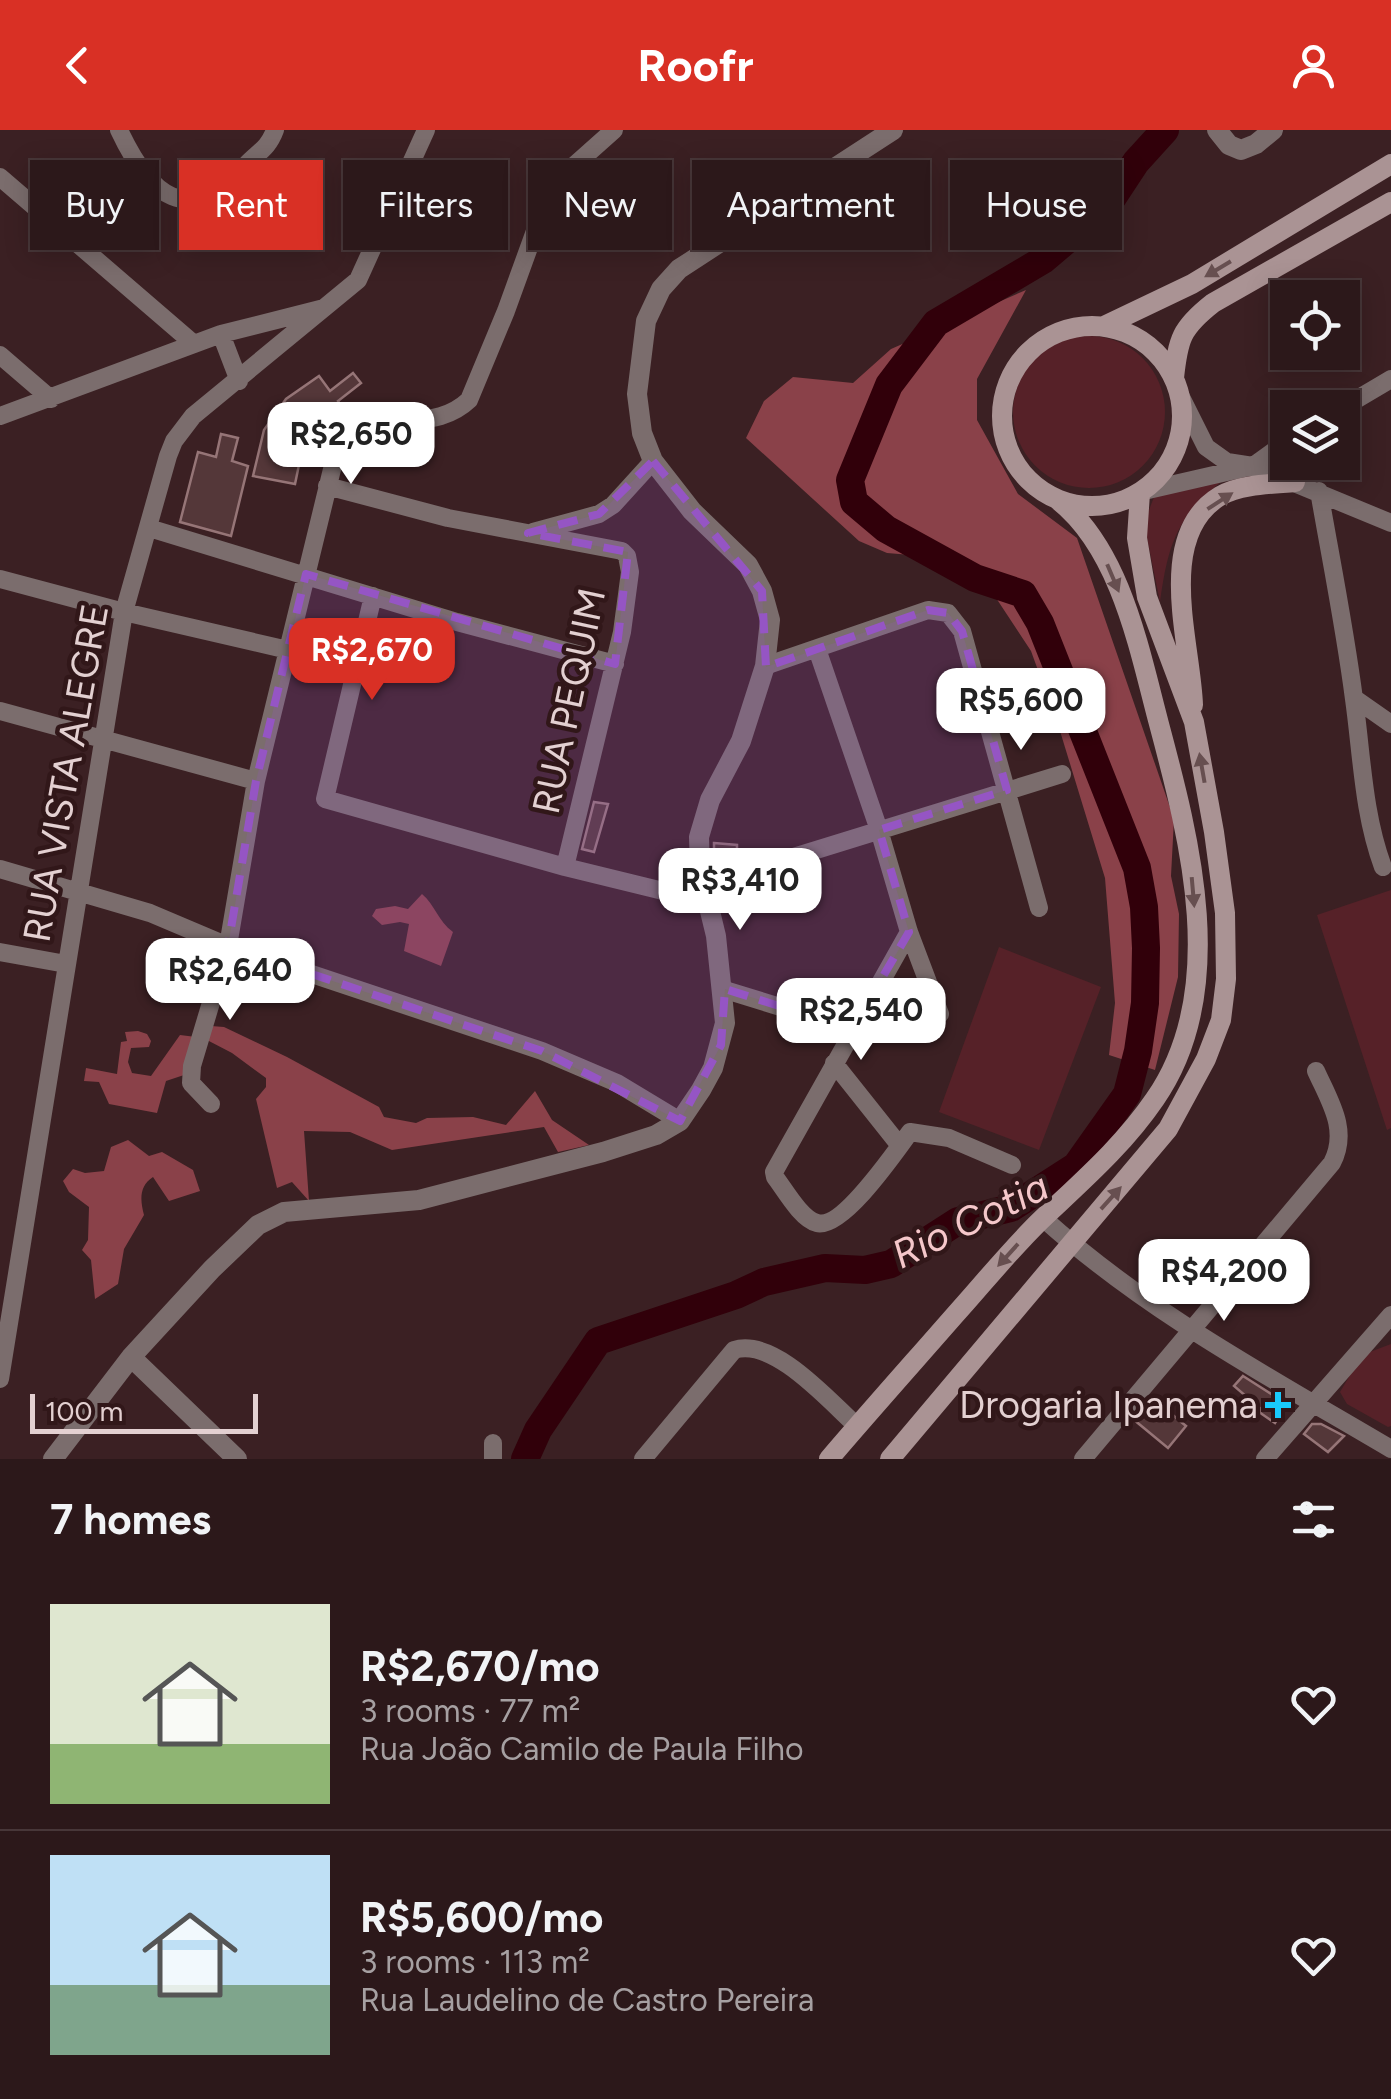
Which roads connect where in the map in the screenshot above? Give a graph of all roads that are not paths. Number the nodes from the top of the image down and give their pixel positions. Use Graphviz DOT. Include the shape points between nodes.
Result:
graph roads {
  1 [pos="120,130"];
  2 [pos="276,130"];
  3 [pos="426,130"];
  4 [pos="614,130"];
  5 [pos="892,130"];
  6 [pos="1217,130"];
  7 [pos="1273,130"];
  8 [pos="1391,164"];
  9 [pos="0,177"];
  10 [pos="1391,202"];
  11 [pos="324,308"];
  12 [pos="1104,326"];
  13 [pos="222,334"];
  14 [pos="194,344"];
  15 [pos="0,355"];
  16 [pos="1391,378"];
  17 [pos="239,381"];
  18 [pos="1177,387"];
  19 [pos="1360,397"];
  20 [pos="51,399"];
  21 [pos="0,416"];
  22 [pos="1270,454"];
  23 [pos="653,461"];
  24 [pos="1253,466"];
  25 [pos="1295,482"];
  26 [pos="327,486"];
  27 [pos="1319,491"];
  28 [pos="1142,492"];
  29 [pos="1058,500"];
  30 [pos="1391,522"];
  31 [pos="149,528"];
  32 [pos="528,533"];
  33 [pos="306,574"];
  34 [pos="0,578"];
  35 [pos="373,596"];
  36 [pos="124,612"];
  37 [pos="817,649"];
  38 [pos="288,650"];
  39 [pos="616,664"];
  40 [pos="764,666"];
  41 [pos="1354,698"];
  42 [pos="0,711"];
  43 [pos="1194,722"];
  44 [pos="1391,724"];
  45 [pos="102,739"];
  46 [pos="1062,774"];
  47 [pos="256,781"];
  48 [pos="1007,790"];
  49 [pos="879,830"];
  50 [pos="565,867"];
  51 [pos="1383,867"];
  52 [pos="0,869"];
  53 [pos="78,892"];
  54 [pos="705,894"];
  55 [pos="1039,908"];
  56 [pos="908,932"];
  57 [pos="228,946"];
  58 [pos="0,952"];
  59 [pos="66,964"];
  60 [pos="722,989"];
  61 [pos="940,1014"];
  62 [pos="852,1029"];
  63 [pos="834,1064"];
  64 [pos="1316,1071"];
  65 [pos="211,1104"];
  66 [pos="680,1121"];
  67 [pos="900,1146"];
  68 [pos="1012,1165"];
  69 [pos="1043,1218"];
  70 [pos="1072,1244"];
  71 [pos="1387,1325"];
  72 [pos="1190,1332"];
  73 [pos="131,1357"];
  74 [pos="0,1379"];
  75 [pos="1312,1403"];
  76 [pos="857,1426"];
  77 [pos="1391,1449"];
  78 [pos="54,1459"];
  79 [pos="237,1459"];
  80 [pos="644,1459"];
  81 [pos="829,1459"];
  82 [pos="890,1459"];
  83 [pos="1083,1459"];
  84 [pos="1265,1459"];
  1 -- 2 [label="street" via="152,185 193,200 227,185"];
  3 -- 11 [label="street, RUA VISTA ALEGRE" via="358,280"];
  4 -- 26 [label="street" via="568,170 550,196 468,400 457,411 358,433 335,457"];
  5 -- 23 [label="street" via="679,269 661,289 646,321 636,394"];
  6 -- 7 [label="street" via="1242,150"];
  8 -- 12 [label="main road, one-way" via="1192,284"];
  9 -- 14 [label="street"];
  10 -- 18 [label="main road" via="1195,317 1178,343"];
  11 -- 13 [label="street"];
  11 -- 17 [label="street, RUA VISTA ALEGRE"];
  12 -- 18 [label="main road" via="1146,344 1163,359"];
  12 -- 29 [label="main road" via="1072,328 1042,340 1004,392 1002,425 1011,456 1031,482"];
  13 -- 14 [label="street"];
  13 -- 17 [label="street"];
  14 -- 20 [label="street"];
  15 -- 20 [label="street"];
  16 -- 19 [label="street"];
  17 -- 31 [label="street, RUA VISTA ALEGRE" via="192,416 174,441"];
  18 -- 24 [label="street" via="1206,447 1227,462"];
  18 -- 28 [label="main road" via="1179,442"];
  20 -- 21 [label="street"];
  22 -- 24 [label="street"];
  23 -- 32 [label="street" via="599,514"];
  23 -- 40 [label="street" via="748,565 770,620"];
  24 -- 25 [label="street"];
  24 -- 28 [label="street"];
  25 -- 27 [label="street"];
  43 -- 25 [label="main road, one-way" via="1181,586 1187,534 1221,495"];
  26 -- 32 [label="street"];
  26 -- 33 [label="street"];
  27 -- 30 [label="street"];
  27 -- 41 [label="street"];
  28 -- 29 [label="main road" via="1086,506"];
  28 -- 43 [label="main road" via="1137,538 1147,597"];
  29 -- 69 [label="main road, one-way" via="1094,539 1149,687 1183,814 1196,972 1174,1068 1156,1099"];
  31 -- 33 [label="street"];
  31 -- 36 [label="street, RUA VISTA ALEGRE"];
  32 -- 39 [label="street, RUA PEQUIM" via="627,556"];
  33 -- 35 [label="street"];
  33 -- 38 [label="street"];
  34 -- 36 [label="street"];
  35 -- 39 [label="street"];
  35 -- 50 [label="street" via="324,799"];
  36 -- 38 [label="street"];
  36 -- 45 [label="street, RUA VISTA ALEGRE"];
  37 -- 40 [label="street"];
  37 -- 48 [label="street" via="928,610 948,613 962,632"];
  37 -- 49 [label="street"];
  38 -- 47 [label="street"];
  39 -- 50 [label="street, RUA PEQUIM"];
  40 -- 54 [label="street" via="742,741 699,836"];
  41 -- 44 [label="street"];
  41 -- 51 [label="street" via="1366,809"];
  42 -- 45 [label="street"];
  70 -- 43 [label="main road, one-way" via="1168,1129 1220,1020 1225,913"];
  45 -- 47 [label="street"];
  45 -- 53 [label="street, RUA VISTA ALEGRE"];
  46 -- 48 [label="street"];
  47 -- 57 [label="street"];
  48 -- 49 [label="street"];
  48 -- 55 [label="street"];
  49 -- 54 [label="street"];
  49 -- 56 [label="street"];
  50 -- 54 [label="street"];
  52 -- 53 [label="street"];
  53 -- 57 [label="street"];
  53 -- 59 [label="street, RUA VISTA ALEGRE"];
  54 -- 60 [label="street"];
  56 -- 61 [label="street"];
  56 -- 62 [label="street"];
  57 -- 65 [label="street" via="190,1075"];
  57 -- 66 [label="street" via="542,1051"];
  58 -- 59 [label="street"];
  59 -- 74 [label="street, RUA VISTA ALEGRE"];
  60 -- 62 [label="street"];
  60 -- 66 [label="street" via="720,1045"];
  62 -- 63 [label="street"];
  63 -- 67 [label="street"];
  63 -- 67 [label="street" via="774,1172 811,1221 824,1224 842,1214"];
  64 -- 72 [label="street" via="1340,1128 1340,1147"];
  66 -- 73 [label="street" via="603,1152 419,1200 284,1212 242,1240"];
  67 -- 68 [label="street" via="910,1132 949,1138"];
  69 -- 70 [label="street"];
  69 -- 76 [label="main road, one-way"];
  70 -- 72 [label="street"];
  70 -- 82 [label="main road"];
  71 -- 75 [label="street"];
  72 -- 75 [label="street"];
  72 -- 83 [label="street"];
  73 -- 78 [label="street"];
  73 -- 79 [label="street"];
  75 -- 77 [label="street"];
  75 -- 84 [label="street"];
  76 -- 80 [label="street" via="771,1353 742,1348"];
  76 -- 81 [label="main road"];
}
